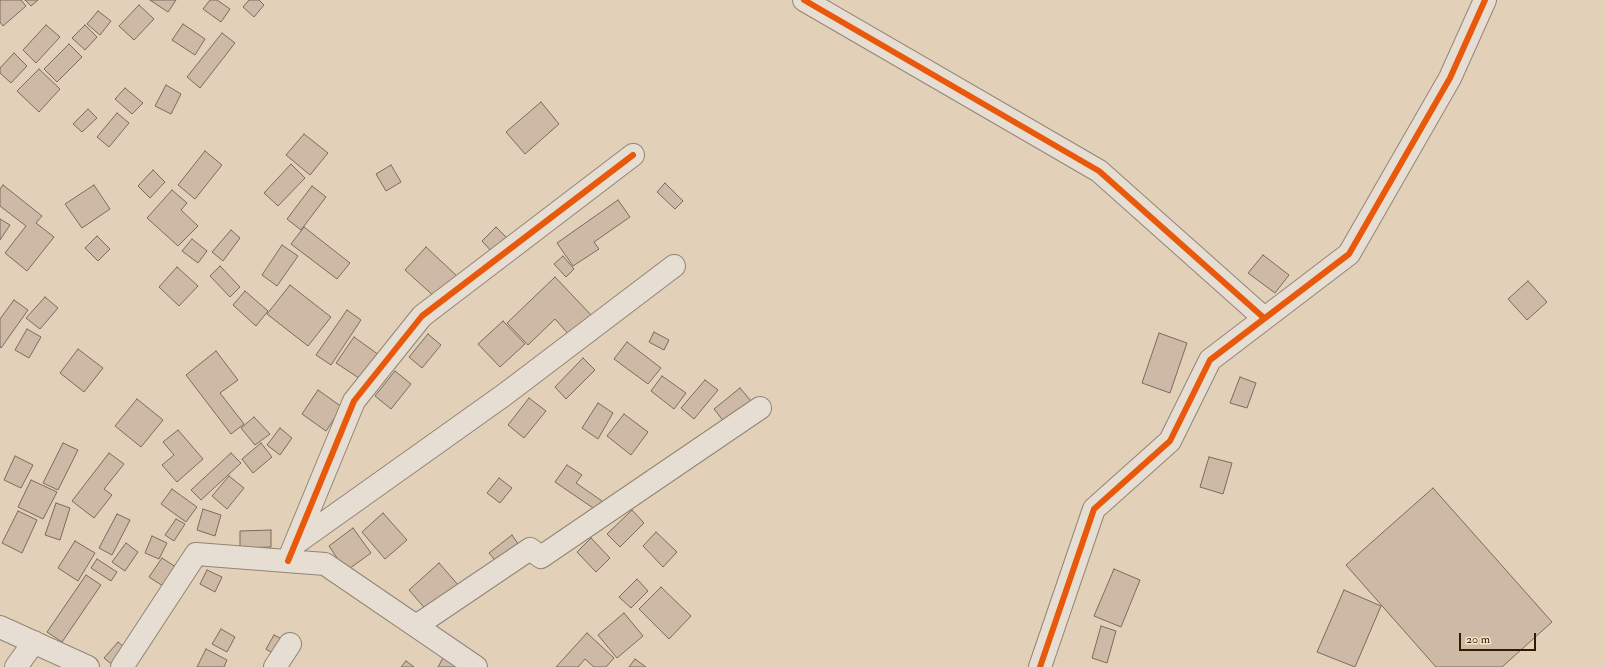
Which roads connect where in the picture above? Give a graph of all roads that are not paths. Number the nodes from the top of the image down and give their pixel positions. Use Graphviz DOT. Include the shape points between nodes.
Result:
graph roads {
  1 [pos="804,0"];
  2 [pos="1485,0"];
  3 [pos="633,155"];
  4 [pos="674,266"];
  5 [pos="1264,318"];
  6 [pos="760,408"];
  7 [pos="292,552"];
  8 [pos="416,626"];
  9 [pos="0,627"];
  10 [pos="34,642"];
  11 [pos="290,644"];
  12 [pos="16,667"];
  13 [pos="88,667"];
  14 [pos="122,667"];
  15 [pos="275,667"];
  16 [pos="476,667"];
  17 [pos="1040,667"];
  1 -- 5 [label="street" via="1099,171"];
  2 -- 5 [label="street" via="1450,78 1349,254"];
  3 -- 7 [label="street" via="422,316 354,401"];
  4 -- 7 [label="street"];
  5 -- 17 [label="street" via="1210,360 1170,441 1094,510"];
  6 -- 8 [label="street" via="541,557 530,549"];
  7 -- 8 [label="street" via="325,564"];
  7 -- 14 [label="street" via="196,554"];
  8 -- 16 [label="street"];
  9 -- 10 [label="street"];
  10 -- 12 [label="street"];
  10 -- 13 [label="street"];
  11 -- 15 [label="street"];
}
